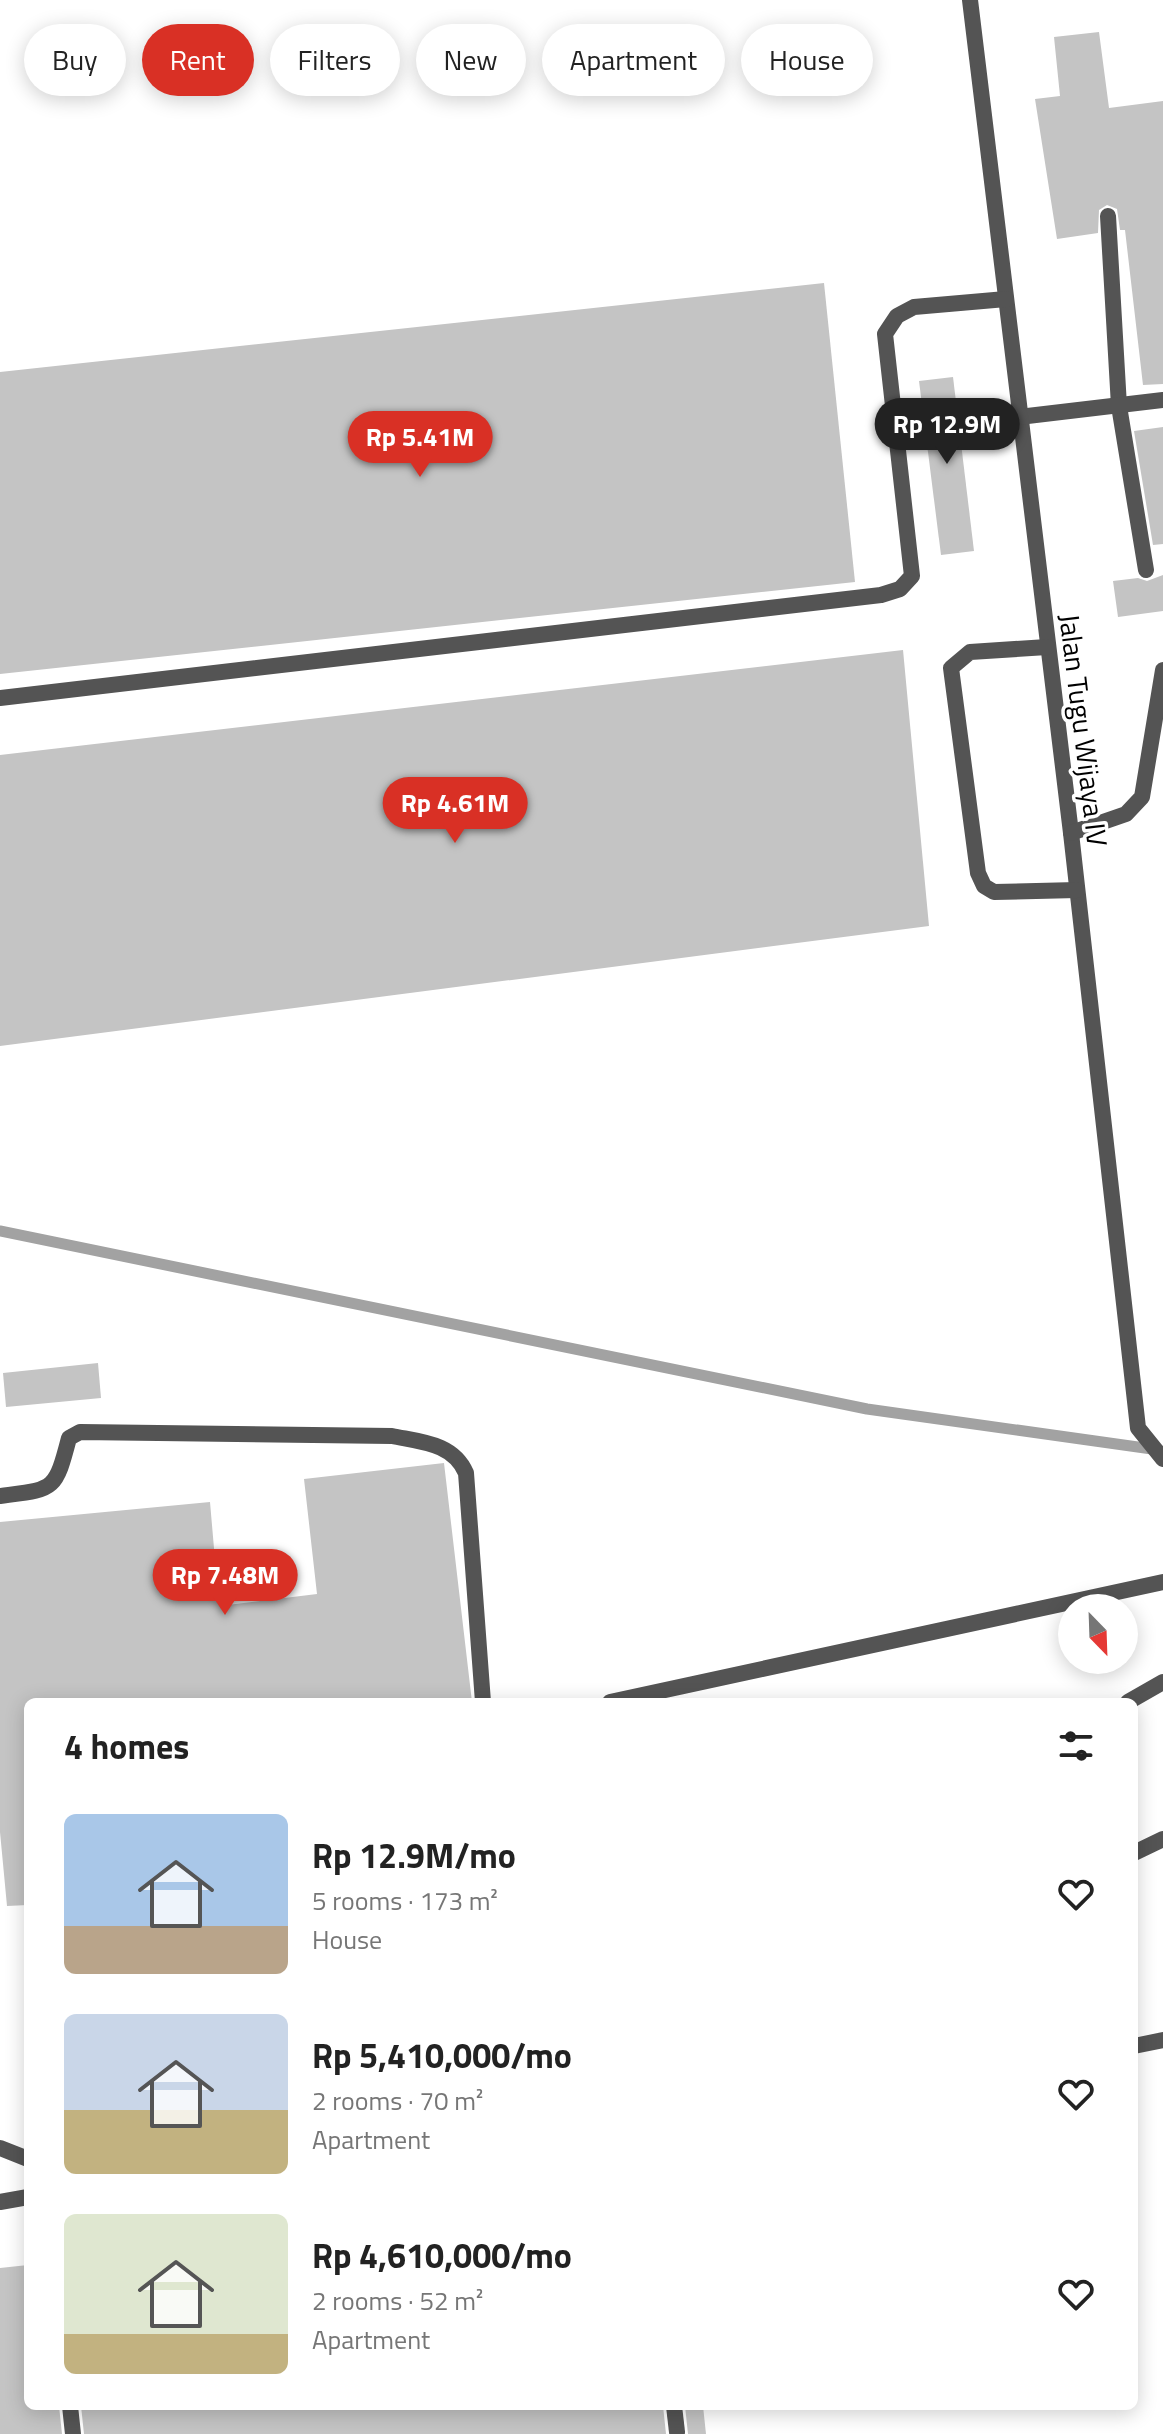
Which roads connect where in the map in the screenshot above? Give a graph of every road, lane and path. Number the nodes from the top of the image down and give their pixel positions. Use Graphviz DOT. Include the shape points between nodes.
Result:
graph roads {
  1 [pos="970,0"];
  2 [pos="1108,216"];
  3 [pos="1006,299"];
  4 [pos="1163,400"];
  5 [pos="1119,406"];
  6 [pos="1019,417"];
  7 [pos="1146,570"];
  8 [pos="1047,647"];
  9 [pos="1163,670"];
  10 [pos="0,698"];
  11 [pos="1071,833"];
  12 [pos="1077,890"];
  13 [pos="1163,1459"];
  14 [pos="0,1496"];
  15 [pos="1163,1582"];
  16 [pos="1163,1682"];
  17 [pos="483,1698"];
  18 [pos="628,1698"];
  19 [pos="1135,1698"];
  20 [pos="1163,1839"];
  21 [pos="1138,1851"];
  22 [pos="1163,2040"];
  23 [pos="1138,2045"];
  24 [pos="0,2148"];
  25 [pos="24,2157"];
  26 [pos="24,2198"];
  27 [pos="0,2202"];
  28 [pos="70,2410"];
  29 [pos="674,2410"];
  30 [pos="677,2432"];
  31 [pos="73,2434"];
  1 -- 3 [label="lane, Jalan Tugu Wijaya IV"];
  2 -- 5 [label="lane"];
  3 -- 6 [label="lane, Jalan Tugu Wijaya IV"];
  3 -- 10 [label="lane" via="914,307 897,316 885,334 912,576 900,589"];
  4 -- 5 [label="lane"];
  5 -- 6 [label="lane"];
  5 -- 7 [label="lane"];
  6 -- 8 [label="lane, Jalan Tugu Wijaya IV"];
  8 -- 11 [label="lane, Jalan Tugu Wijaya IV"];
  8 -- 12 [label="lane" via="970,652 951,668 984,886 994,892"];
  9 -- 11 [label="lane" via="1142,797 1126,814"];
  11 -- 12 [label="lane, Jalan Tugu Wijaya IV"];
  12 -- 13 [label="lane, Jalan Tugu Wijaya IV" via="1138,1428"];
  14 -- 17 [label="lane" via="45,1489 57,1481 69,1438 80,1432 392,1436 442,1446 466,1473"];
  15 -- 18 [label="lane"];
  16 -- 19 [label="lane"];
  20 -- 21 [label="lane"];
  22 -- 23 [label="lane"];
  24 -- 25 [label="lane"];
  26 -- 27 [label="lane"];
  28 -- 31 [label="lane"];
  29 -- 30 [label="lane"];
}
